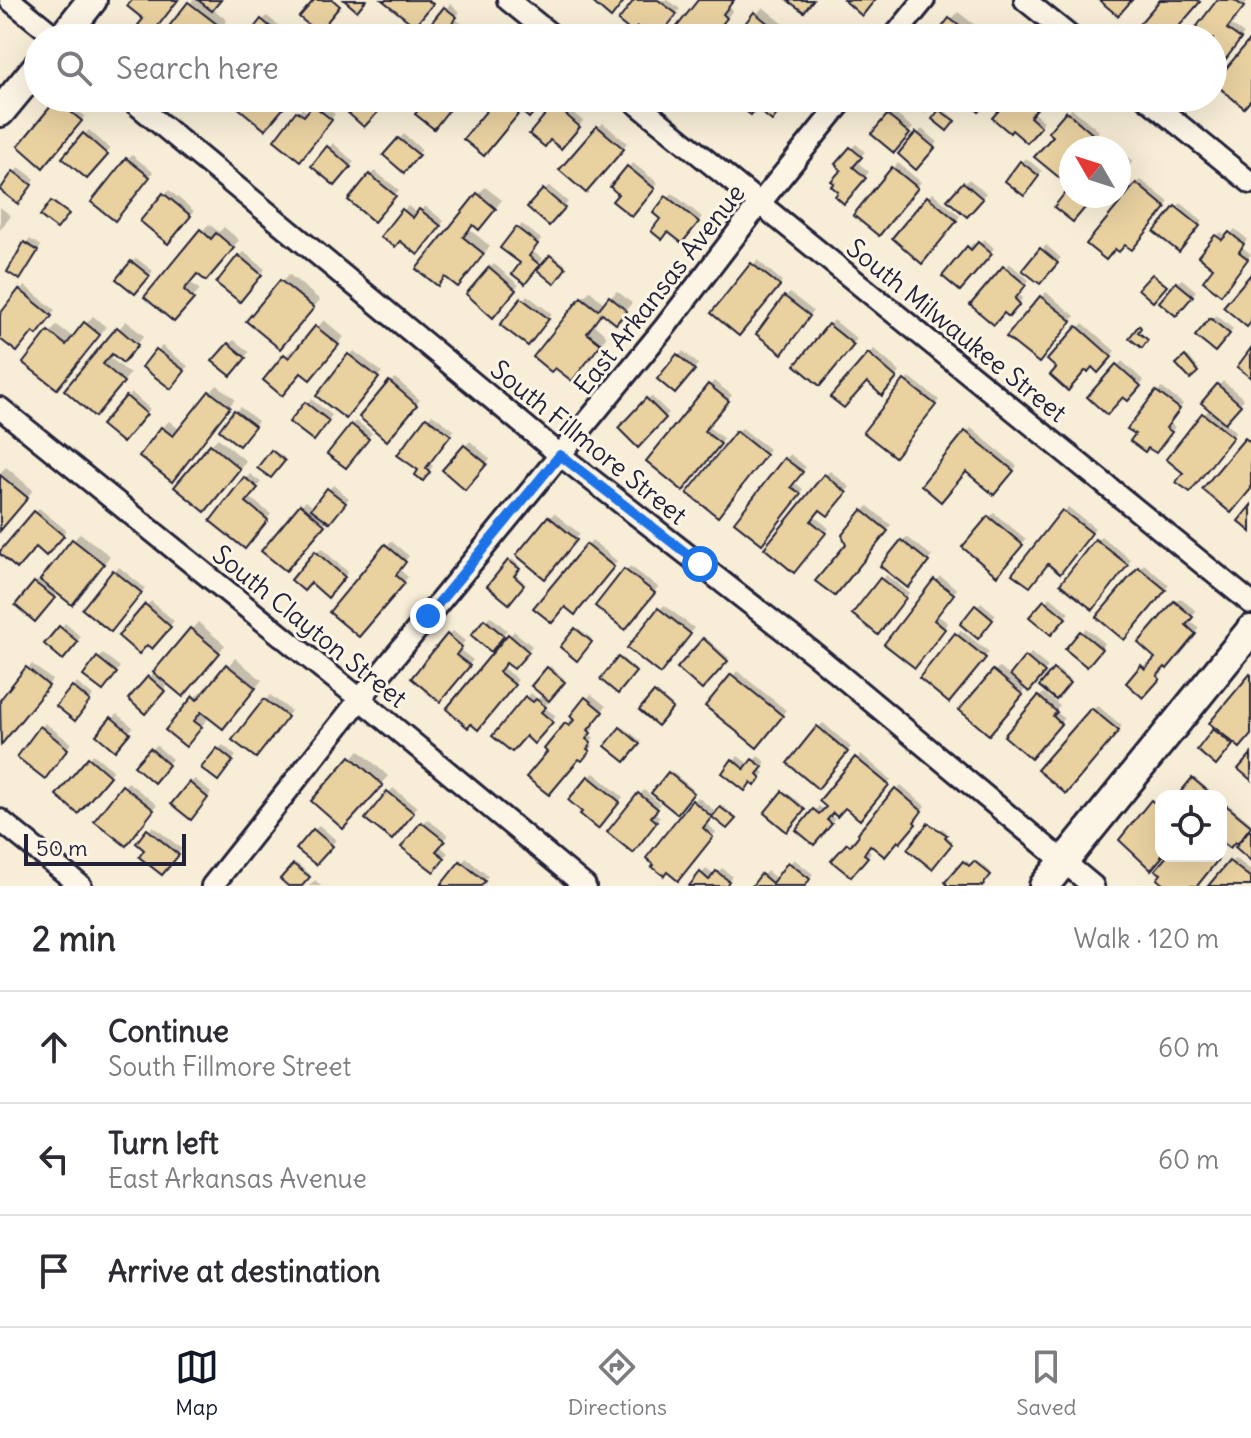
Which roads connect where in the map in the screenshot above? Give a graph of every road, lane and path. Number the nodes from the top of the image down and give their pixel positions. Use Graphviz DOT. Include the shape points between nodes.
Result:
graph roads {
  1 [pos="10,0"];
  2 [pos="92,0"];
  3 [pos="508,0"];
  4 [pos="924,0"];
  5 [pos="1025,0"];
  6 [pos="41,24"];
  7 [pos="71,24"];
  8 [pos="538,24"];
  9 [pos="904,24"];
  10 [pos="1055,24"];
  11 [pos="24,83"];
  12 [pos="0,112"];
  13 [pos="146,112"];
  14 [pos="647,112"];
  15 [pos="834,112"];
  16 [pos="1163,112"];
  17 [pos="1251,183"];
  18 [pos="760,203"];
  19 [pos="0,408"];
  20 [pos="560,455"];
  21 [pos="1251,603"];
  22 [pos="1251,630"];
  23 [pos="360,699"];
  24 [pos="0,820"];
  25 [pos="1063,862"];
  26 [pos="81,886"];
  27 [pos="212,886"];
  28 [pos="585,886"];
  29 [pos="1044,886"];
  30 [pos="1093,886"];
  1 -- 6 [label="street"];
  2 -- 7 [label="street"];
  3 -- 8 [label="street"];
  4 -- 9 [label="street"];
  5 -- 10 [label="street"];
  11 -- 12 [label="street"];
  13 -- 20 [label="street, South Fillmore Street"];
  14 -- 18 [label="street, South Milwaukee Street"];
  15 -- 18 [label="street, East Arkansas Avenue"];
  16 -- 17 [label="street"];
  18 -- 20 [label="street, East Arkansas Avenue"];
  18 -- 21 [label="street, South Milwaukee Street"];
  19 -- 23 [label="street, South Clayton Street"];
  20 -- 23 [label="street, East Arkansas Avenue"];
  20 -- 25 [label="street, South Fillmore Street" via="817,656"];
  22 -- 25 [label="street"];
  23 -- 27 [label="street, East Arkansas Avenue"];
  23 -- 28 [label="street, South Clayton Street"];
  24 -- 26 [label="street"];
  25 -- 29 [label="street"];
  25 -- 30 [label="street, South Fillmore Street"];
}
